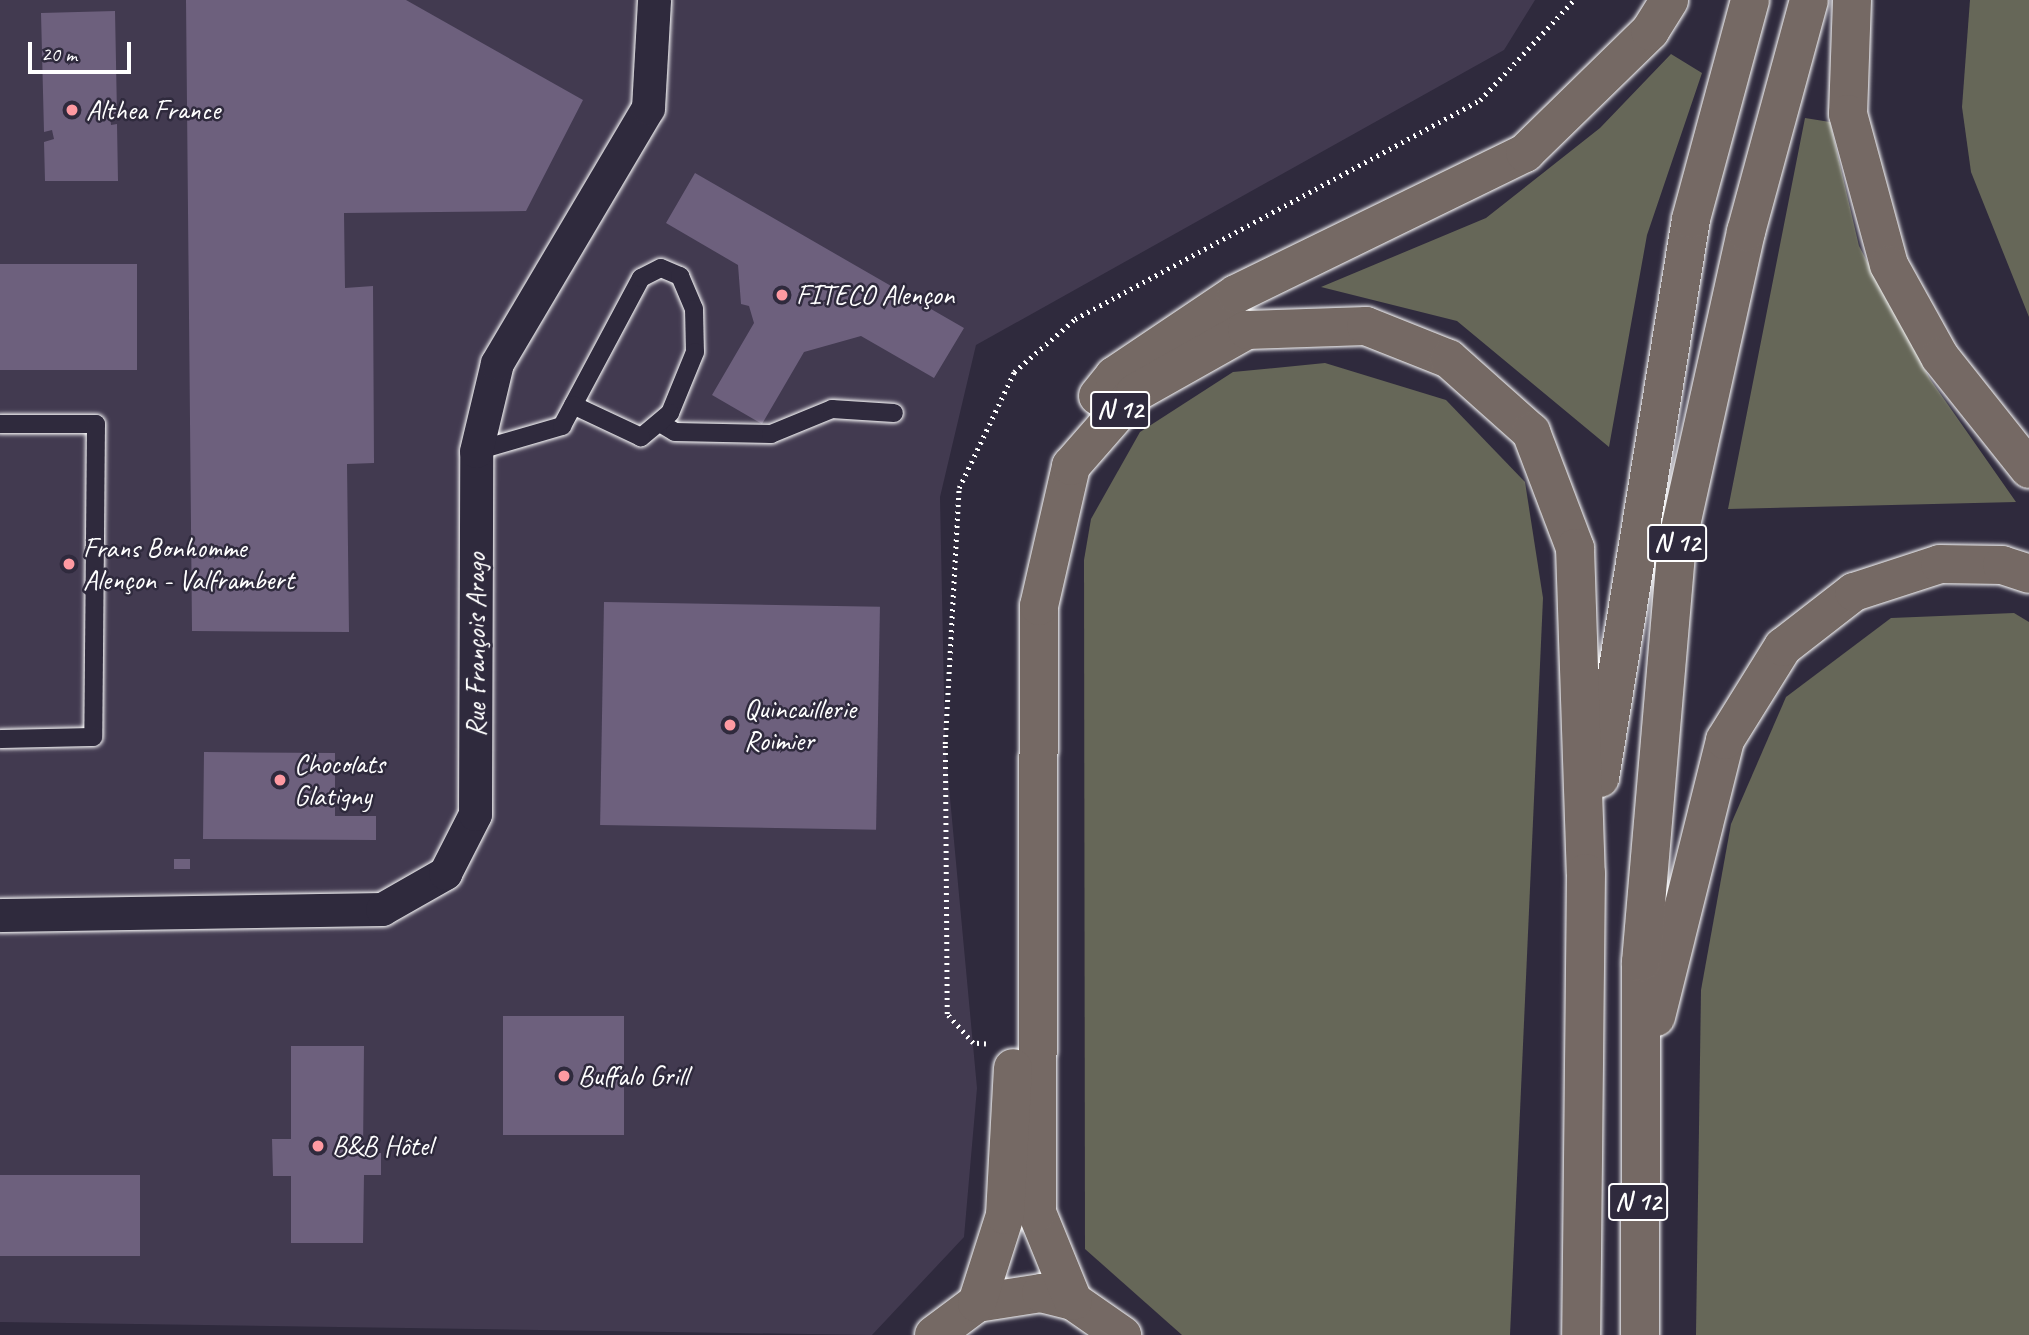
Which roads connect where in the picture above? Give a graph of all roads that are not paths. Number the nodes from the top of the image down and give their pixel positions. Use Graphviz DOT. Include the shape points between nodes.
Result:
graph roads {
  1 [pos="654,0"];
  2 [pos="1669,0"];
  3 [pos="1750,0"];
  4 [pos="1808,0"];
  5 [pos="1853,0"];
  6 [pos="573,405"];
  7 [pos="894,413"];
  8 [pos="660,423"];
  9 [pos="0,424"];
  10 [pos="477,451"];
  11 [pos="2029,469"];
  12 [pos="2029,574"];
  13 [pos="0,739"];
  14 [pos="1586,873"];
  15 [pos="0,915"];
  16 [pos="1638,1100"];
  17 [pos="1073,1301"];
  18 [pos="977,1303"];
  19 [pos="1580,1319"];
  20 [pos="1639,1319"];
  21 [pos="934,1335"];
  22 [pos="1122,1335"];
  1 -- 10 [label="street, Rue François Arago" via="648,108 497,363"];
  2 -- 18 [label="main road, N 12" via="1650,31 1525,153 1236,294 1114,376 1049,455 1015,601 1014,1045 1005,1215"];
  3 -- 14 [label="main road, N 12" via="1691,219"];
  4 -- 16 [label="main road, N 12" via="1746,232 1677,543 1641,962"];
  5 -- 11 [label="main road" via="1848,114 1889,265 1940,357"];
  6 -- 8 [label="lane" via="641,437"];
  6 -- 8 [label="lane" via="641,278 661,268 680,276 694,309 695,352"];
  6 -- 10 [label="lane" via="562,426"];
  7 -- 8 [label="lane" via="832,409 771,434 675,432"];
  9 -- 13 [label="lane" via="96,424 93,737"];
  10 -- 15 [label="street, Rue François Arago" via="475,814 446,873 382,909"];
  12 -- 16 [label="main road, N 12" via="2002,565 1940,564 1854,592 1783,647 1725,740"];
  14 -- 17 [label="main road, N 12" via="1576,548 1531,432 1449,359 1366,326 1247,330 1135,393 1071,466 1039,606 1037,1213"];
  14 -- 19 [label="main road, N 12"];
  16 -- 20 [label="main road, N 12"];
  17 -- 18 [label="main road" via="1031,1293"];
  17 -- 22 [label="main road"];
  18 -- 21 [label="main road"];
}
